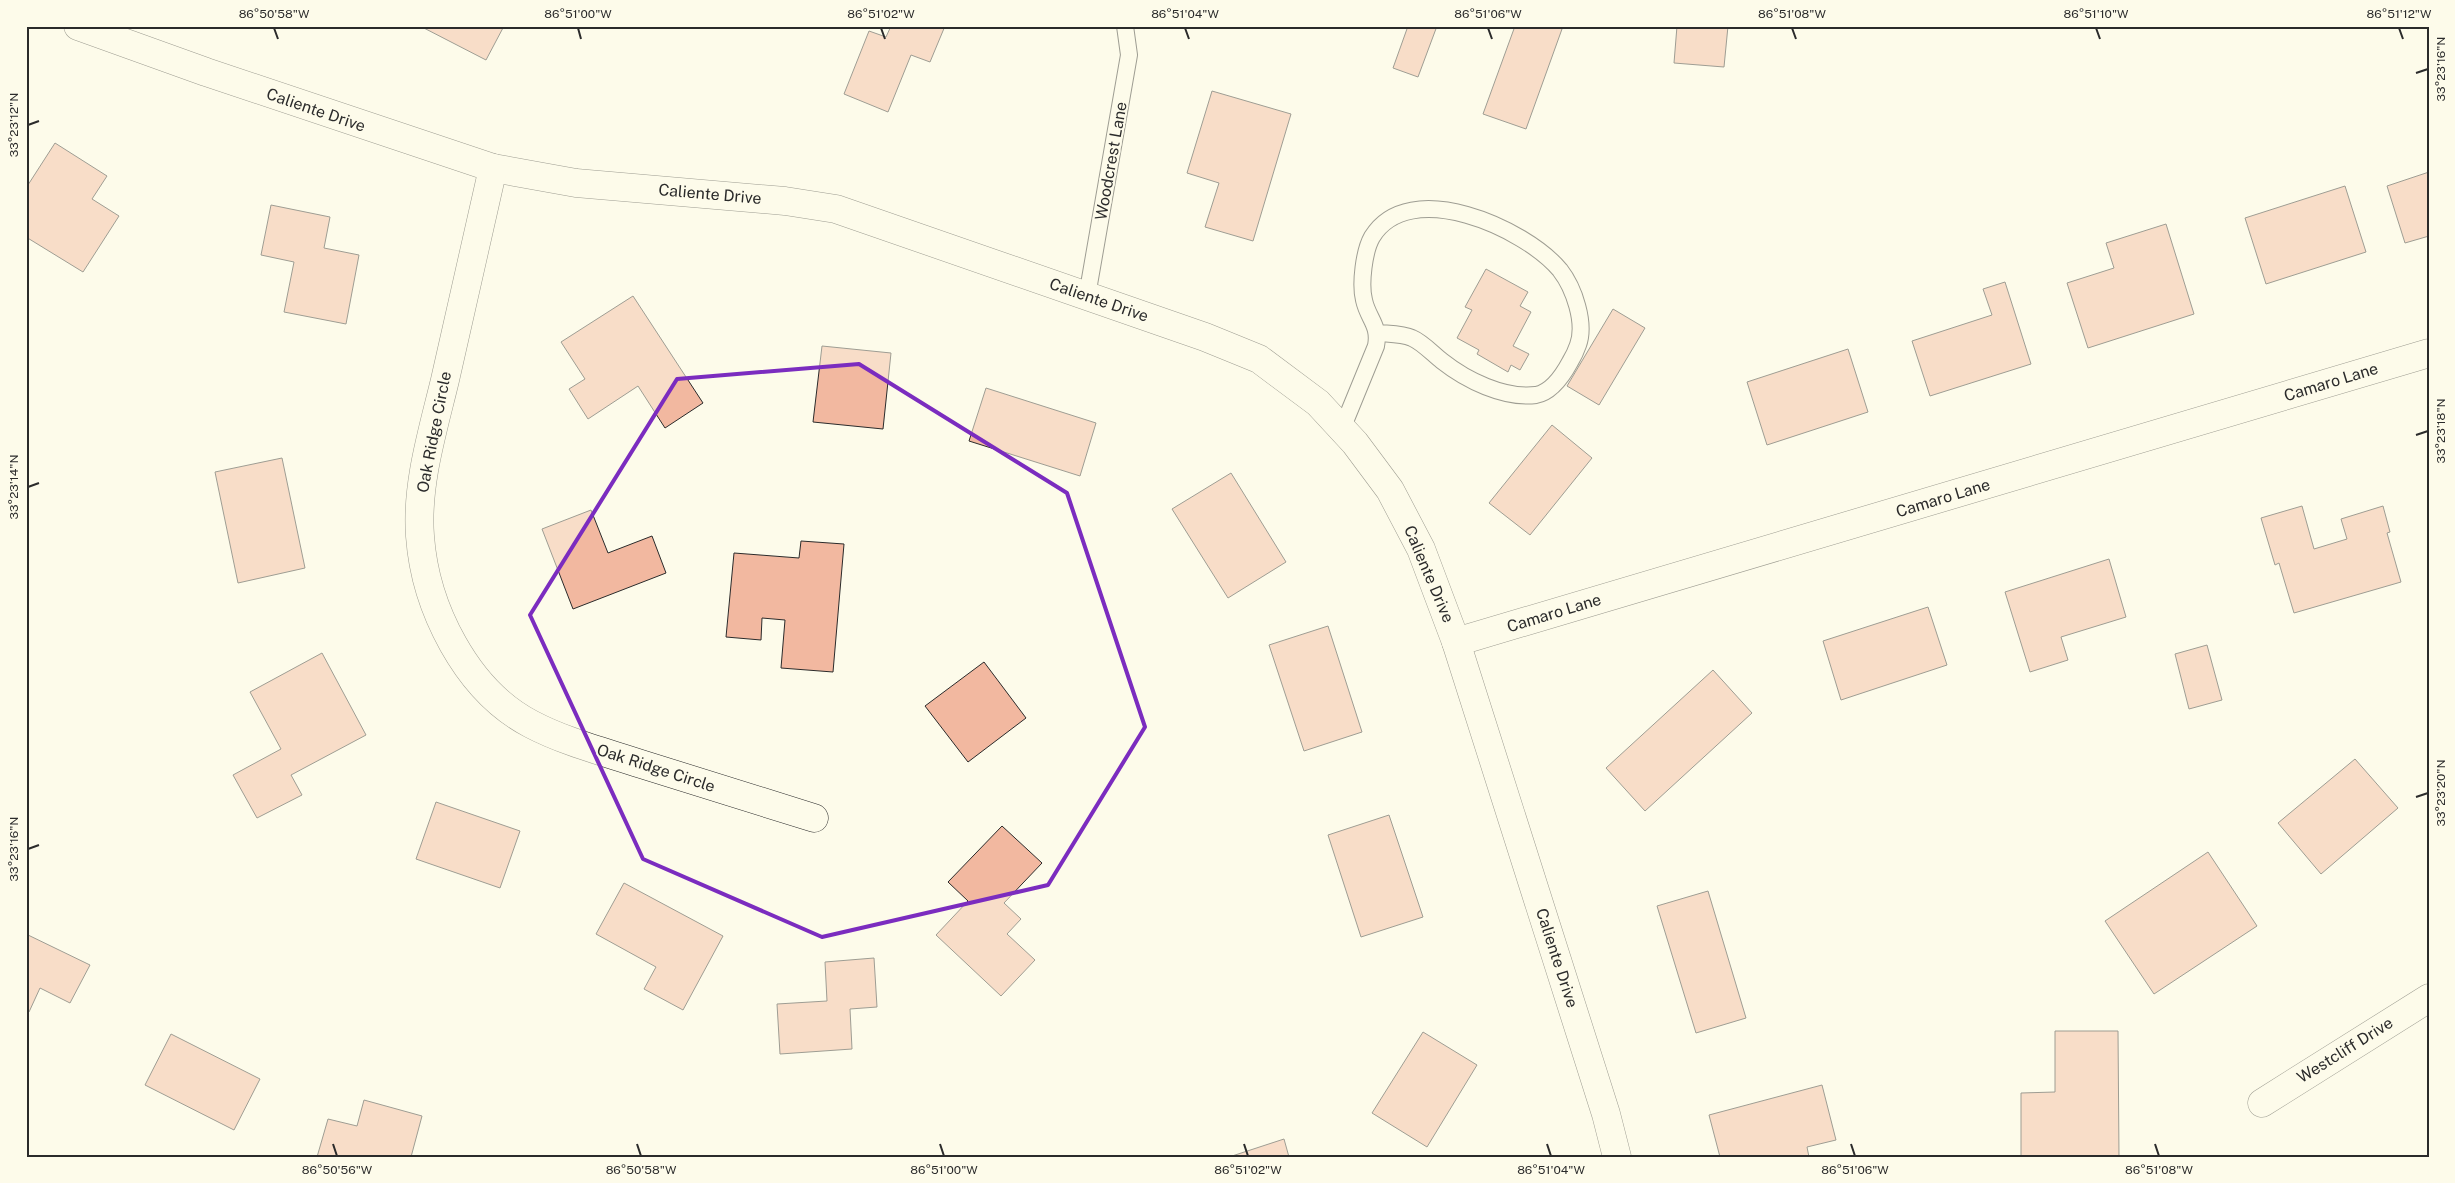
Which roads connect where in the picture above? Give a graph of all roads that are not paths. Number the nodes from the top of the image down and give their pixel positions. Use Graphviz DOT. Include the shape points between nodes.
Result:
graph roads {
  1 [pos="78,26"];
  2 [pos="1125,26"];
  3 [pos="493,168"];
  4 [pos="1087,296"];
  5 [pos="1378,333"];
  6 [pos="2429,353"];
  7 [pos="1342,429"];
  8 [pos="1456,642"];
  9 [pos="814,818"];
  10 [pos="2429,998"];
  11 [pos="2262,1103"];
  12 [pos="1617,1157"];
  1 -- 3 [label="street, Caliente Drive"];
  2 -- 4 [label="lane, Woodcrest Lane" via="1129,56"];
  3 -- 4 [label="street, Caliente Drive" via="576,183 785,201 836,209"];
  3 -- 9 [label="street, Oak Ridge Circle" via="428,453 420,502 424,566 433,599 456,648 478,683 503,706 531,724 580,744"];
  4 -- 7 [label="street, Caliente Drive" via="1258,359 1318,403"];
  5 -- 5 [label="lane" via="1363,299 1364,262 1371,238 1386,220 1404,211 1435,208 1489,221 1537,250 1560,271 1573,295 1581,326 1579,345 1564,373 1552,387 1537,395 1510,394 1459,374 1412,338"];
  5 -- 7 [label="lane"];
  6 -- 8 [label="street, Camaro Lane"];
  7 -- 8 [label="street, Caliente Drive" via="1390,490 1421,549"];
  8 -- 12 [label="street, Caliente Drive"];
  10 -- 11 [label="street, Westcliff Drive"];
}
